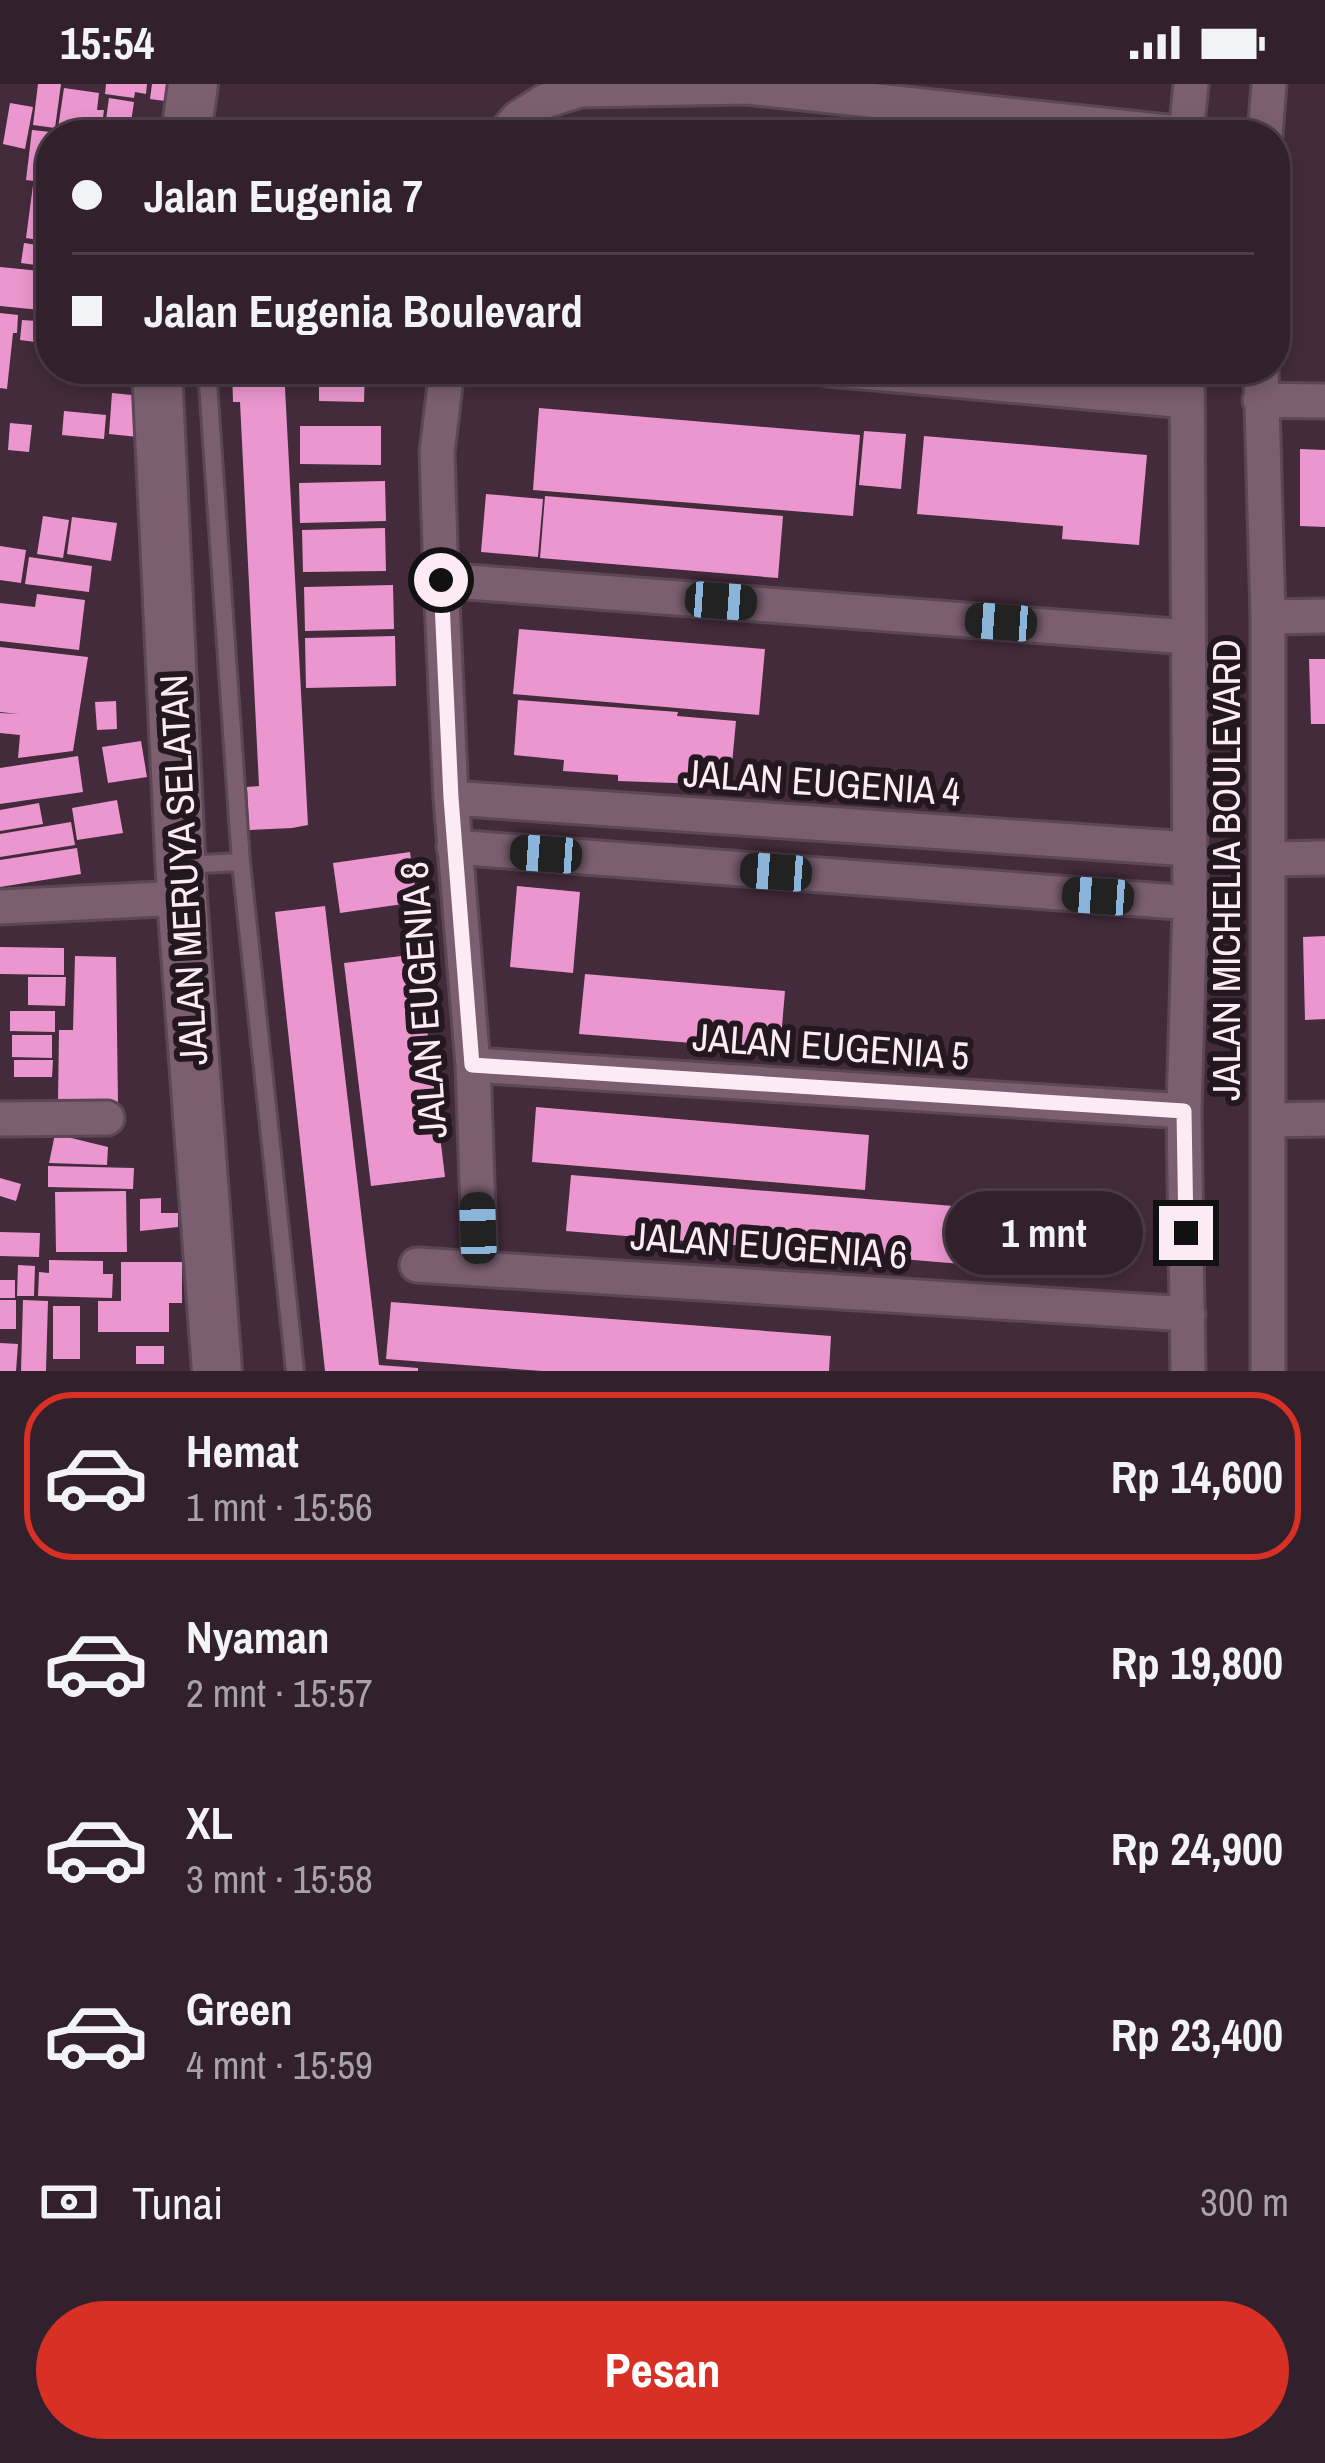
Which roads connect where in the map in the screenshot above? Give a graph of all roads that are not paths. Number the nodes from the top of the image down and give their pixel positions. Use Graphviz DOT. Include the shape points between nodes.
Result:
graph roads {
  1 [pos="194,84"];
  2 [pos="1191,84"];
  3 [pos="1269,84"];
  4 [pos="757,86"];
  5 [pos="188,120"];
  6 [pos="516,120"];
  7 [pos="1061,120"];
  8 [pos="1187,120"];
  9 [pos="1265,120"];
  10 [pos="158,384"];
  11 [pos="208,384"];
  12 [pos="445,384"];
  13 [pos="1187,385"];
  14 [pos="1260,385"];
  15 [pos="1325,401"];
  16 [pos="441,580"];
  17 [pos="1325,616"];
  18 [pos="1268,617"];
  19 [pos="1188,637"];
  20 [pos="451,798"];
  21 [pos="454,848"];
  22 [pos="1189,849"];
  23 [pos="1325,858"];
  24 [pos="1268,859"];
  25 [pos="241,862"];
  26 [pos="181,881"];
  27 [pos="1190,903"];
  28 [pos="0,907"];
  29 [pos="472,1065"];
  30 [pos="1184,1111"];
  31 [pos="107,1118"];
  32 [pos="0,1119"];
  33 [pos="1325,1119"];
  34 [pos="1268,1120"];
  35 [pos="417,1265"];
  36 [pos="479,1269"];
  37 [pos="1188,1314"];
  38 [pos="219,1361"];
  39 [pos="295,1371"];
  40 [pos="1188,1371"];
  41 [pos="1268,1371"];
  1 -- 5 [label="main road"];
  2 -- 8 [label="street"];
  3 -- 9 [label="street"];
  4 -- 6 [label="street" via="580,90"];
  4 -- 7 [label="street"];
  10 -- 26 [label="main road, JALAN MERUYA SELATAN"];
  11 -- 25 [label="lane"];
  12 -- 16 [label="street, JALAN EUGENIA 8" via="437,452"];
  13 -- 19 [label="street"];
  14 -- 15 [label="street"];
  14 -- 18 [label="street, JALAN MICHELIA BOULEVARD"];
  16 -- 19 [label="street"];
  16 -- 20 [label="street, JALAN EUGENIA 8"];
  17 -- 18 [label="street"];
  18 -- 24 [label="street, JALAN MICHELIA BOULEVARD"];
  19 -- 22 [label="street"];
  20 -- 21 [label="street, JALAN EUGENIA 8"];
  20 -- 22 [label="street, JALAN EUGENIA 4"];
  21 -- 27 [label="street"];
  21 -- 29 [label="street, JALAN EUGENIA 8"];
  22 -- 27 [label="street"];
  23 -- 24 [label="street"];
  24 -- 34 [label="street, JALAN MICHELIA BOULEVARD"];
  25 -- 26 [label="lane"];
  25 -- 39 [label="lane"];
  26 -- 28 [label="street"];
  26 -- 38 [label="main road, JALAN MERUYA SELATAN"];
  27 -- 30 [label="street"];
  29 -- 30 [label="street, JALAN EUGENIA 5"];
  29 -- 36 [label="street, JALAN EUGENIA 8"];
  30 -- 37 [label="street"];
  31 -- 32 [label="street"];
  33 -- 34 [label="street"];
  34 -- 41 [label="street, JALAN MICHELIA BOULEVARD"];
  35 -- 36 [label="street, JALAN EUGENIA 6"];
  36 -- 37 [label="street, JALAN EUGENIA 6"];
  37 -- 40 [label="street"];
}
